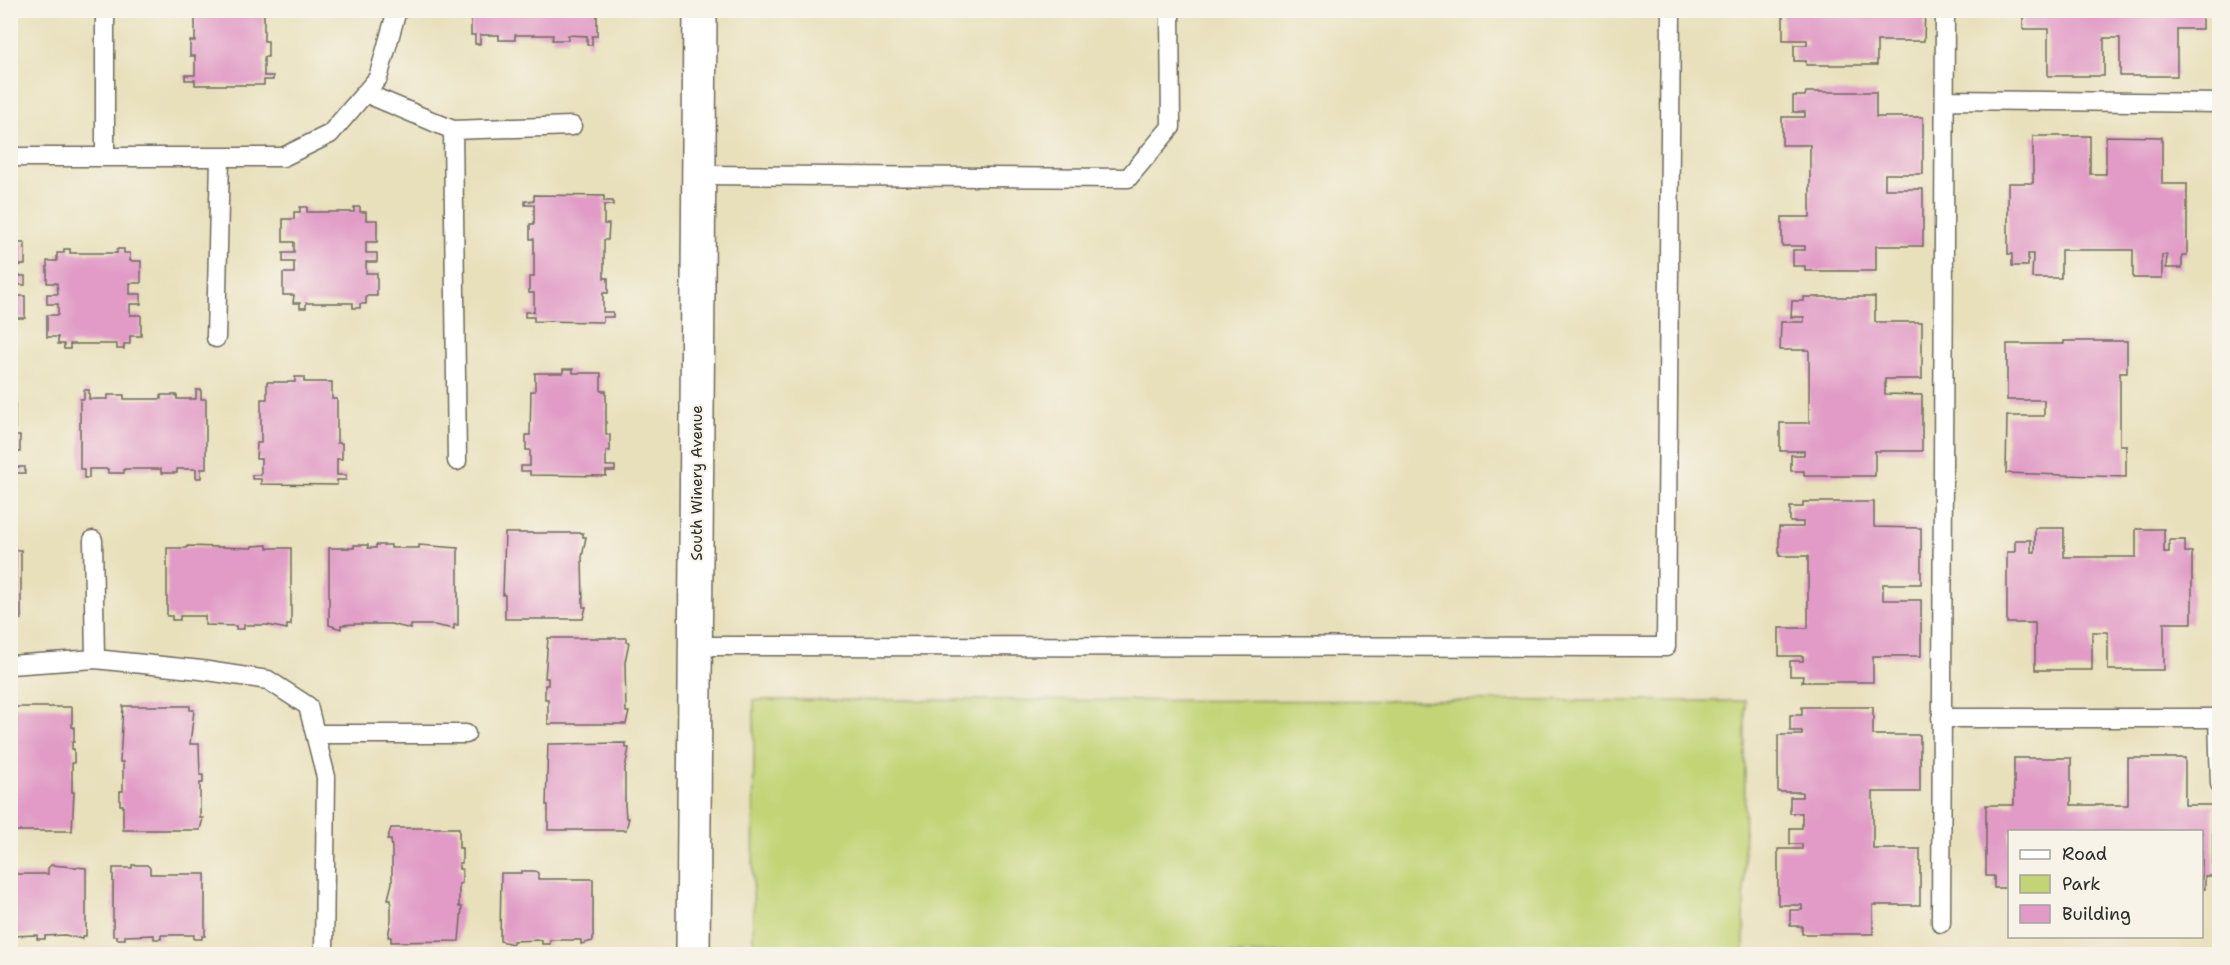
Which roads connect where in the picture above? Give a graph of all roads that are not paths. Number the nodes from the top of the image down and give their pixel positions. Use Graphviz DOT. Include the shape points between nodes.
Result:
graph roads {
  1 [pos="105,10"];
  2 [pos="397,10"];
  3 [pos="700,10"];
  4 [pos="1170,10"];
  5 [pos="1671,10"];
  6 [pos="1945,10"];
  7 [pos="365,93"];
  8 [pos="1945,100"];
  9 [pos="2220,103"];
  10 [pos="572,126"];
  11 [pos="453,130"];
  12 [pos="10,157"];
  13 [pos="105,157"];
  14 [pos="220,157"];
  15 [pos="699,175"];
  16 [pos="216,338"];
  17 [pos="457,460"];
  18 [pos="93,540"];
  19 [pos="696,646"];
  20 [pos="95,659"];
  21 [pos="10,665"];
  22 [pos="1941,718"];
  23 [pos="2219,718"];
  24 [pos="315,734"];
  25 [pos="466,734"];
  26 [pos="2220,784"];
  27 [pos="1941,923"];
  28 [pos="324,954"];
  29 [pos="693,954"];
  1 -- 13 [label="lane"];
  2 -- 7 [label="lane" via="378,78"];
  3 -- 15 [label="street, South Winery Avenue"];
  4 -- 15 [label="lane" via="1171,127 1128,178"];
  5 -- 19 [label="lane" via="1666,647"];
  6 -- 8 [label="lane"];
  7 -- 11 [label="lane"];
  7 -- 14 [label="lane" via="330,134 283,157"];
  8 -- 9 [label="lane"];
  8 -- 22 [label="lane"];
  10 -- 11 [label="lane"];
  11 -- 17 [label="lane"];
  12 -- 13 [label="lane"];
  13 -- 14 [label="lane"];
  14 -- 16 [label="lane"];
  15 -- 19 [label="street, South Winery Avenue"];
  18 -- 20 [label="lane"];
  19 -- 29 [label="street, South Winery Avenue"];
  20 -- 21 [label="lane"];
  20 -- 24 [label="lane" via="268,680 309,706"];
  22 -- 23 [label="lane"];
  22 -- 27 [label="lane"];
  23 -- 26 [label="lane"];
  24 -- 25 [label="lane"];
  24 -- 28 [label="lane" via="326,777"];
}
